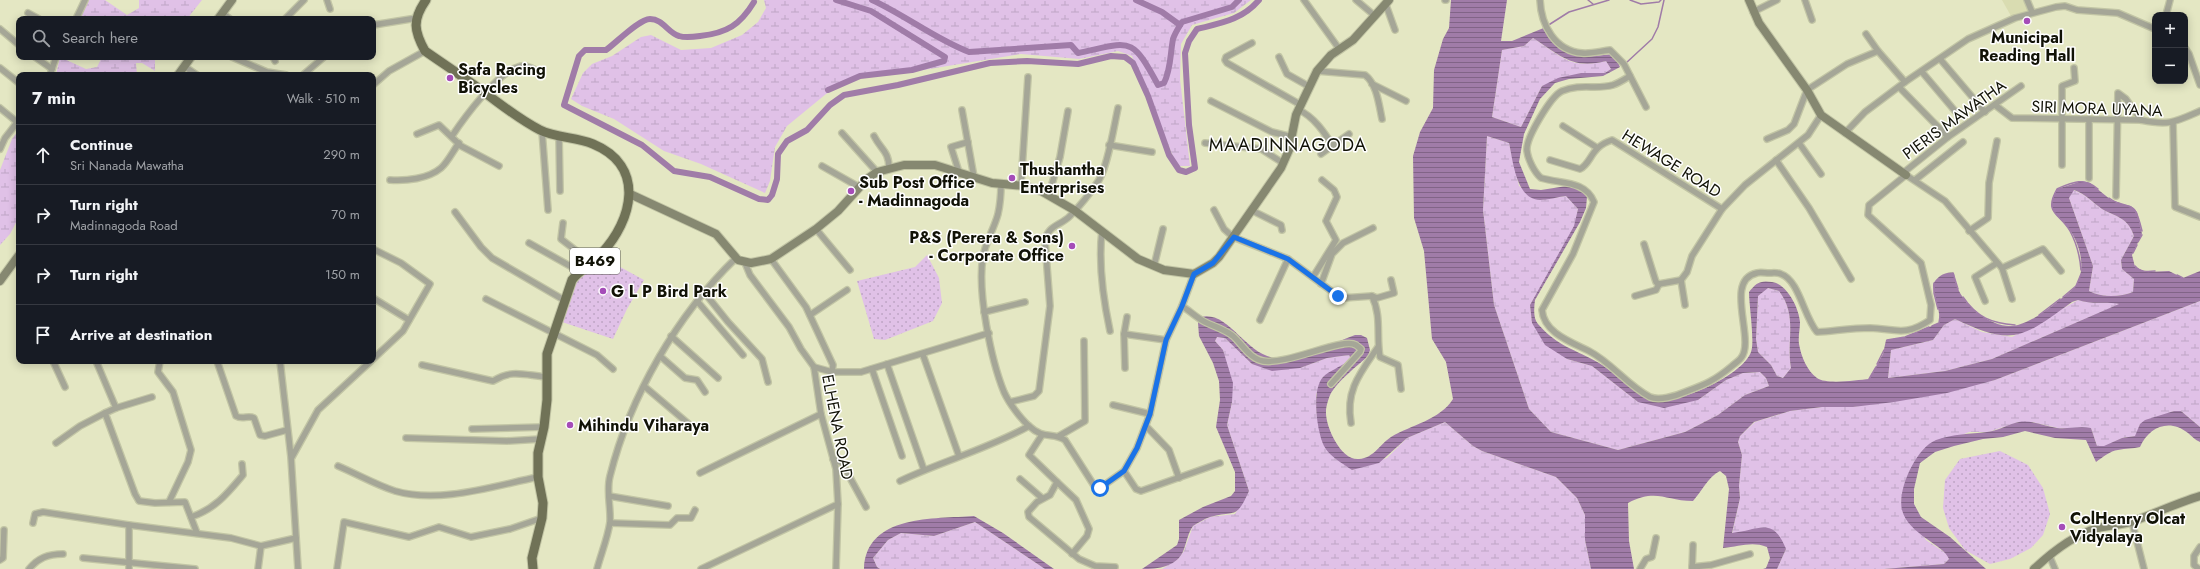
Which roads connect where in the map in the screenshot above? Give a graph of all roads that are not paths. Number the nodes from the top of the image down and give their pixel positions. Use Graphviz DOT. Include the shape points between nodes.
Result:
graph roads {
  1 [pos="85,0"];
  2 [pos="232,0"];
  3 [pos="304,0"];
  4 [pos="326,0"];
  5 [pos="426,0"];
  6 [pos="1304,0"];
  7 [pos="1356,0"];
  8 [pos="1540,0"];
  9 [pos="1749,0"];
  10 [pos="1777,0"];
  11 [pos="1805,0"];
  12 [pos="2027,0"];
  13 [pos="2170,0"];
  14 [pos="1387,2"];
  15 [pos="330,9"];
  16 [pos="1753,12"];
  17 [pos="2032,12"];
  18 [pos="2167,12"];
  19 [pos="28,14"];
  20 [pos="32,16"];
  21 [pos="77,16"];
  22 [pos="220,16"];
  23 [pos="287,16"];
  24 [pos="1375,16"];
  25 [pos="417,18"];
  26 [pos="1812,20"];
  27 [pos="376,25"];
  28 [pos="2152,28"];
  29 [pos="0,29"];
  30 [pos="1395,30"];
  31 [pos="1866,34"];
  32 [pos="16,42"];
  33 [pos="1252,44"];
  34 [pos="1340,50"];
  35 [pos="425,51"];
  36 [pos="1878,51"];
  37 [pos="2188,52"];
  38 [pos="1279,57"];
  39 [pos="1940,59"];
  40 [pos="39,60"];
  41 [pos="55,60"];
  42 [pos="189,60"];
  43 [pos="239,60"];
  44 [pos="320,60"];
  45 [pos="184,66"];
  46 [pos="0,68"];
  47 [pos="2074,68"];
  48 [pos="52,69"];
  49 [pos="1317,71"];
  50 [pos="51,72"];
  51 [pos="180,72"];
  52 [pos="192,72"];
  53 [pos="267,72"];
  54 [pos="306,72"];
  55 [pos="1922,72"];
  56 [pos="541,73"];
  57 [pos="1630,76"];
  58 [pos="1028,77"];
  59 [pos="16,81"];
  60 [pos="376,82"];
  61 [pos="1905,82"];
  62 [pos="1372,84"];
  63 [pos="2200,85"];
  64 [pos="2021,86"];
  65 [pos="1310,87"];
  66 [pos="1899,87"];
  67 [pos="1807,90"];
  68 [pos="485,93"];
  69 [pos="1406,100"];
  70 [pos="1211,102"];
  71 [pos="1995,105"];
  72 [pos="1646,107"];
  73 [pos="0,108"];
  74 [pos="1118,108"];
  75 [pos="1300,108"];
  76 [pos="962,110"];
  77 [pos="1068,111"];
  78 [pos="1955,111"];
  79 [pos="2200,111"];
  80 [pos="1985,112"];
  81 [pos="1822,115"];
  82 [pos="1382,119"];
  83 [pos="2089,119"];
  84 [pos="16,120"];
  85 [pos="2062,120"];
  86 [pos="2117,120"];
  87 [pos="2141,120"];
  88 [pos="2173,123"];
  89 [pos="16,124"];
  90 [pos="1563,126"];
  91 [pos="542,131"];
  92 [pos="1845,132"];
  93 [pos="842,133"];
  94 [pos="417,134"];
  95 [pos="1349,134"];
  96 [pos="452,136"];
  97 [pos="558,136"];
  98 [pos="874,136"];
  99 [pos="1948,136"];
  100 [pos="1292,137"];
  101 [pos="1767,139"];
  102 [pos="1997,141"];
  103 [pos="968,142"];
  104 [pos="1963,142"];
  105 [pos="459,143"];
  106 [pos="1799,143"];
  107 [pos="1205,144"];
  108 [pos="1109,145"];
  109 [pos="1333,146"];
  110 [pos="1596,147"];
  111 [pos="0,149"];
  112 [pos="1152,152"];
  113 [pos="1321,154"];
  114 [pos="1550,160"];
  115 [pos="1776,160"];
  116 [pos="1283,163"];
  117 [pos="2062,164"];
  118 [pos="499,166"];
  119 [pos="822,166"];
  120 [pos="889,168"];
  121 [pos="877,172"];
  122 [pos="959,172"];
  123 [pos="1821,174"];
  124 [pos="1904,174"];
  125 [pos="974,177"];
  126 [pos="2089,178"];
  127 [pos="390,180"];
  128 [pos="1322,180"];
  129 [pos="1915,180"];
  130 [pos="1001,184"];
  131 [pos="1021,185"];
  132 [pos="859,187"];
  133 [pos="560,191"];
  134 [pos="630,194"];
  135 [pos="1048,194"];
  136 [pos="2116,196"];
  137 [pos="1722,208"];
  138 [pos="548,210"];
  139 [pos="1074,210"];
  140 [pos="1214,210"];
  141 [pos="1251,210"];
  142 [pos="455,212"];
  143 [pos="2200,217"];
  144 [pos="563,223"];
  145 [pos="1373,228"];
  146 [pos="816,229"];
  147 [pos="1163,229"];
  148 [pos="1282,230"];
  149 [pos="1102,231"];
  150 [pos="1969,231"];
  151 [pos="1234,237"];
  152 [pos="529,243"];
  153 [pos="1644,244"];
  154 [pos="376,250"];
  155 [pos="736,258"];
  156 [pos="16,259"];
  157 [pos="771,259"];
  158 [pos="1288,259"];
  159 [pos="592,263"];
  160 [pos="745,263"];
  161 [pos="1999,265"];
  162 [pos="1154,266"];
  163 [pos="850,270"];
  164 [pos="579,271"];
  165 [pos="2061,271"];
  166 [pos="1194,274"];
  167 [pos="1313,277"];
  168 [pos="1851,279"];
  169 [pos="1391,280"];
  170 [pos="1682,280"];
  171 [pos="0,281"];
  172 [pos="1321,284"];
  173 [pos="1659,284"];
  174 [pos="847,290"];
  175 [pos="704,292"];
  176 [pos="1372,296"];
  177 [pos="1635,296"];
  178 [pos="486,299"];
  179 [pos="2012,299"];
  180 [pos="376,300"];
  181 [pos="564,300"];
  182 [pos="697,301"];
  183 [pos="1985,301"];
  184 [pos="1025,302"];
  185 [pos="1685,304"];
  186 [pos="1182,306"];
  187 [pos="984,312"];
  188 [pos="810,315"];
  189 [pos="1127,317"];
  190 [pos="409,320"];
  191 [pos="1260,320"];
  192 [pos="1110,331"];
  193 [pos="554,332"];
  194 [pos="989,333"];
  195 [pos="1124,334"];
  196 [pos="671,336"];
  197 [pos="1166,340"];
  198 [pos="1084,341"];
  199 [pos="1378,347"];
  200 [pos="923,354"];
  201 [pos="376,355"];
  202 [pos="743,355"];
  203 [pos="660,356"];
  204 [pos="54,364"];
  205 [pos="97,364"];
  206 [pos="159,364"];
  207 [pos="218,364"];
  208 [pos="280,364"];
  209 [pos="367,364"];
  210 [pos="887,364"];
  211 [pos="422,365"];
  212 [pos="814,367"];
  213 [pos="1125,368"];
  214 [pos="613,369"];
  215 [pos="872,369"];
  216 [pos="832,372"];
  217 [pos="546,377"];
  218 [pos="718,378"];
  219 [pos="768,382"];
  220 [pos="1331,384"];
  221 [pos="644,386"];
  222 [pos="65,387"];
  223 [pos="1401,389"];
  224 [pos="705,392"];
  225 [pos="152,398"];
  226 [pos="1010,402"];
  227 [pos="1113,405"];
  228 [pos="116,408"];
  229 [pos="105,413"];
  230 [pos="821,414"];
  231 [pos="1150,414"];
  232 [pos="1351,423"];
  233 [pos="690,425"];
  234 [pos="1029,426"];
  235 [pos="1146,426"];
  236 [pos="544,427"];
  237 [pos="472,429"];
  238 [pos="288,430"];
  239 [pos="1042,435"];
  240 [pos="1059,436"];
  241 [pos="406,438"];
  242 [pos="541,439"];
  243 [pos="56,443"];
  244 [pos="902,456"];
  245 [pos="959,456"];
  246 [pos="292,457"];
  247 [pos="833,459"];
  248 [pos="1220,463"];
  249 [pos="242,464"];
  250 [pos="338,466"];
  251 [pos="924,470"];
  252 [pos="1124,471"];
  253 [pos="700,473"];
  254 [pos="538,477"];
  255 [pos="1179,478"];
  256 [pos="1020,479"];
  257 [pos="900,482"];
  258 [pos="1057,482"];
  259 [pos="609,496"];
  260 [pos="2200,496"];
  261 [pos="1042,498"];
  262 [pos="170,502"];
  263 [pos="838,504"];
  264 [pos="668,506"];
  265 [pos="866,508"];
  266 [pos="695,510"];
  267 [pos="191,517"];
  268 [pos="542,518"];
  269 [pos="2132,522"];
  270 [pos="33,523"];
  271 [pos="610,523"];
  272 [pos="129,525"];
  273 [pos="4,530"];
  274 [pos="197,533"];
  275 [pos="296,538"];
  276 [pos="1656,538"];
  277 [pos="1693,545"];
  278 [pos="261,546"];
  279 [pos="2200,547"];
  280 [pos="63,554"];
  281 [pos="1072,554"];
  282 [pos="1750,554"];
  283 [pos="2049,555"];
  284 [pos="83,558"];
  285 [pos="0,560"];
  286 [pos="129,561"];
  287 [pos="1115,567"];
  288 [pos="1692,568"];
  289 [pos="29,569"];
  290 [pos="129,569"];
  291 [pos="195,569"];
  292 [pos="258,569"];
  293 [pos="298,569"];
  294 [pos="337,569"];
  295 [pos="533,569"];
  296 [pos="597,569"];
  297 [pos="701,569"];
  298 [pos="836,569"];
  299 [pos="1640,569"];
  300 [pos="2034,569"];
  301 [pos="2056,569"];
  302 [pos="2144,569"];
  303 [pos="2199,569"];
  1 -- 21 [label="street"];
  2 -- 22 [label="street"];
  3 -- 23 [label="street"];
  4 -- 15 [label="street"];
  5 -- 25 [label="main road, B469"];
  6 -- 34 [label="street"];
  7 -- 24 [label="street"];
  8 -- 57 [label="street" via="1540,14 1545,27 1560,44 1570,51 1584,53 1610,50 1624,64"];
  9 -- 16 [label="street"];
  10 -- 16 [label="street"];
  11 -- 26 [label="street"];
  12 -- 17 [label="street"];
  13 -- 18 [label="street"];
  14 -- 24 [label="street"];
  14 -- 30 [label="street"];
  16 -- 67 [label="street"];
  17 -- 28 [label="street" via="2065,6 2077,10 2104,11 2118,13"];
  17 -- 39 [label="street" via="1983,31"];
  19 -- 20 [label="street"];
  24 -- 34 [label="street"];
  25 -- 27 [label="street"];
  25 -- 35 [label="main road, B469" via="416,35"];
  29 -- 32 [label="street"];
  31 -- 36 [label="street"];
  33 -- 75 [label="street" via="1226,57 1227,63"];
  34 -- 49 [label="street" via="1331,55"];
  35 -- 60 [label="street" via="385,73"];
  35 -- 68 [label="main road, B469"];
  36 -- 61 [label="street"];
  36 -- 67 [label="street" via="1847,64"];
  37 -- 63 [label="street"];
  38 -- 65 [label="street" via="1287,74"];
  39 -- 55 [label="street"];
  39 -- 80 [label="street"];
  40 -- 48 [label="street"];
  41 -- 48 [label="street"];
  42 -- 45 [label="street"];
  43 -- 53 [label="street"];
  44 -- 54 [label="street"];
  45 -- 51 [label="street"];
  45 -- 52 [label="street"];
  46 -- 59 [label="street"];
  47 -- 85 [label="street" via="2074,81 2062,86"];
  48 -- 50 [label="street"];
  49 -- 62 [label="street" via="1365,75"];
  49 -- 65 [label="street"];
  55 -- 61 [label="street"];
  55 -- 78 [label="street"];
  56 -- 68 [label="street" via="530,67 519,66 510,70"];
  57 -- 72 [label="street"];
  57 -- 124 [label="street, PIERIS MAWATHA" via="1613,85 1575,86 1560,92 1551,100 1528,140 1526,150 1537,174 1550,180 1580,186 1591,194 1594,202 1573,254 1544,304 1542,314 1559,336 1601,357 1622,377 1651,397 1674,397 1714,381 1742,358 1745,348 1741,298 1744,282 1750,275 1758,272 1780,274 1788,278 1817,332 1871,328 1897,332 1918,328 1930,320 1931,305 1921,263 1868,215 1869,205"];
  58 -- 131 [label="street"];
  61 -- 66 [label="street"];
  62 -- 69 [label="street"];
  62 -- 82 [label="street"];
  64 -- 71 [label="street, PIERIS MAWATHA"];
  65 -- 75 [label="street"];
  66 -- 92 [label="street" via="1865,112"];
  66 -- 99 [label="street"];
  67 -- 81 [label="street"];
  67 -- 101 [label="street" via="1794,124 1788,130"];
  68 -- 91 [label="main road, B469"];
  68 -- 96 [label="street"];
  70 -- 100 [label="street" via="1272,132"];
  71 -- 80 [label="street, PIERIS MAWATHA"];
  71 -- 85 [label="street, SIRI MORA UYANA" via="2012,118"];
  73 -- 84 [label="street"];
  74 -- 108 [label="street"];
  75 -- 100 [label="street"];
  75 -- 109 [label="street" via="1320,126"];
  76 -- 103 [label="street"];
  77 -- 135 [label="street" via="1060,158"];
  79 -- 88 [label="street, SIRI MORA UYANA"];
  80 -- 99 [label="street, PIERIS MAWATHA"];
  81 -- 92 [label="street"];
  81 -- 106 [label="street"];
  83 -- 85 [label="street, SIRI MORA UYANA"];
  83 -- 86 [label="street, SIRI MORA UYANA"];
  83 -- 126 [label="street"];
  85 -- 117 [label="street"];
  86 -- 87 [label="street, SIRI MORA UYANA"];
  86 -- 87 [label="street" via="2118,93 2126,99"];
  86 -- 136 [label="street"];
  87 -- 88 [label="street, SIRI MORA UYANA" via="2159,124"];
  88 -- 143 [label="street" via="2175,208"];
  89 -- 111 [label="street"];
  90 -- 110 [label="street"];
  91 -- 97 [label="main road, B469"];
  91 -- 138 [label="street"];
  92 -- 124 [label="street"];
  93 -- 121 [label="street"];
  94 -- 96 [label="street" via="439,125"];
  95 -- 109 [label="street"];
  96 -- 105 [label="street"];
  97 -- 133 [label="street"];
  97 -- 134 [label="main road, B469" via="593,144 612,156 628,177"];
  98 -- 120 [label="street" via="889,157"];
  99 -- 124 [label="street, PIERIS MAWATHA"];
  100 -- 116 [label="street"];
  102 -- 150 [label="street" via="1989,183 1988,218"];
  103 -- 122 [label="street" via="951,147"];
  103 -- 125 [label="street"];
  104 -- 129 [label="street"];
  105 -- 118 [label="street"];
  105 -- 127 [label="street" via="436,172 407,181"];
  106 -- 115 [label="street"];
  106 -- 123 [label="street"];
  107 -- 116 [label="street" via="1261,149"];
  108 -- 112 [label="street"];
  108 -- 139 [label="street" via="1104,170"];
  109 -- 113 [label="street"];
  110 -- 114 [label="street, HEWAGE ROAD" via="1584,167 1580,169"];
  110 -- 137 [label="street, HEWAGE ROAD" via="1612,140"];
  115 -- 137 [label="street"];
  115 -- 168 [label="street" via="1809,208"];
  116 -- 141 [label="street"];
  119 -- 132 [label="street"];
  120 -- 121 [label="street"];
  120 -- 122 [label="street" via="930,164"];
  121 -- 132 [label="street"];
  122 -- 125 [label="street"];
  124 -- 129 [label="street"];
  125 -- 130 [label="street"];
  128 -- 167 [label="street" via="1334,190 1337,197 1326,221 1336,240"];
  129 -- 150 [label="street" via="1945,201"];
  130 -- 131 [label="street"];
  130 -- 187 [label="street" via="998,215 982,258"];
  131 -- 135 [label="street" via="1034,187"];
  132 -- 146 [label="street" via="838,211"];
  134 -- 155 [label="street" via="716,234"];
  134 -- 159 [label="main road, B469" via="617,233"];
  135 -- 139 [label="street"];
  137 -- 170 [label="street" via="1692,256"];
  139 -- 149 [label="street"];
  139 -- 226 [label="street" via="1069,217 1046,234 1050,306 1039,391 1034,396"];
  140 -- 151 [label="street" via="1224,229"];
  141 -- 148 [label="street" via="1277,222"];
  141 -- 151 [label="street"];
  142 -- 181 [label="street" via="492,258"];
  144 -- 159 [label="street" via="561,239"];
  145 -- 172 [label="street" via="1342,243 1332,254"];
  146 -- 157 [label="street"];
  146 -- 163 [label="street"];
  147 -- 162 [label="street"];
  149 -- 162 [label="street" via="1128,252"];
  149 -- 192 [label="street" via="1101,273"];
  150 -- 161 [label="street"];
  151 -- 158 [label="street"];
  151 -- 166 [label="street" via="1213,263"];
  152 -- 164 [label="street"];
  153 -- 173 [label="street" via="1656,282"];
  154 -- 190 [label="street" via="401,263 430,284"];
  155 -- 160 [label="street"];
  155 -- 175 [label="street"];
  156 -- 171 [label="street"];
  157 -- 160 [label="street"];
  157 -- 188 [label="street"];
  158 -- 167 [label="street"];
  158 -- 191 [label="street"];
  159 -- 164 [label="main road, B469"];
  160 -- 212 [label="street, ELHENA ROAD" via="750,275 789,327"];
  161 -- 165 [label="street" via="2043,249"];
  161 -- 179 [label="street"];
  161 -- 183 [label="street" via="1975,276"];
  162 -- 166 [label="street" via="1181,274"];
  164 -- 181 [label="main road, B469" via="572,280"];
  166 -- 186 [label="street"];
  167 -- 172 [label="street"];
  169 -- 176 [label="street" via="1394,293 1377,298"];
  170 -- 173 [label="street"];
  170 -- 185 [label="street"];
  172 -- 176 [label="street" via="1344,298"];
  173 -- 177 [label="street" via="1654,291"];
  174 -- 188 [label="street"];
  175 -- 182 [label="street"];
  175 -- 219 [label="street" via="762,359"];
  176 -- 199 [label="street" via="1379,315"];
  178 -- 193 [label="street"];
  180 -- 190 [label="street"];
  181 -- 193 [label="main road, B469"];
  182 -- 196 [label="street"];
  182 -- 202 [label="street"];
  184 -- 187 [label="street"];
  186 -- 197 [label="street"];
  186 -- 220 [label="street" via="1206,323 1233,336 1250,354 1262,361 1279,362 1341,345 1356,345 1361,349 1360,352"];
  187 -- 194 [label="street"];
  188 -- 216 [label="street" via="833,365"];
  189 -- 195 [label="street"];
  190 -- 201 [label="street" via="403,331"];
  193 -- 214 [label="street" via="598,355"];
  193 -- 217 [label="main road, B469" via="547,354"];
  194 -- 200 [label="street"];
  194 -- 226 [label="street" via="1000,378"];
  195 -- 197 [label="street"];
  195 -- 213 [label="street"];
  196 -- 203 [label="street"];
  196 -- 218 [label="street"];
  197 -- 231 [label="street"];
  198 -- 240 [label="street" via="1085,421"];
  199 -- 223 [label="street" via="1380,357 1398,365"];
  199 -- 232 [label="street" via="1356,380 1348,407"];
  200 -- 210 [label="street"];
  200 -- 245 [label="street"];
  203 -- 221 [label="street"];
  203 -- 224 [label="street" via="685,378 697,380"];
  204 -- 222 [label="street"];
  205 -- 228 [label="street"];
  206 -- 262 [label="street" via="158,372 173,392 191,450"];
  207 -- 238 [label="street" via="236,416 254,418 260,435"];
  208 -- 238 [label="street"];
  209 -- 246 [label="street" via="318,410"];
  210 -- 215 [label="street"];
  210 -- 251 [label="street"];
  211 -- 217 [label="street" via="493,381 504,374 512,373"];
  212 -- 216 [label="street"];
  212 -- 230 [label="street, ELHENA ROAD"];
  215 -- 216 [label="street" via="860,372"];
  215 -- 244 [label="street"];
  217 -- 236 [label="main road, B469"];
  221 -- 233 [label="street"];
  221 -- 259 [label="street" via="624,432 609,478"];
  225 -- 228 [label="street"];
  226 -- 234 [label="street"];
  227 -- 231 [label="street"];
  228 -- 229 [label="street"];
  229 -- 243 [label="street"];
  229 -- 262 [label="street" via="135,494 140,501"];
  230 -- 247 [label="street, ELHENA ROAD"];
  230 -- 253 [label="street"];
  231 -- 235 [label="street"];
  234 -- 239 [label="street"];
  234 -- 245 [label="street" via="1002,441"];
  235 -- 252 [label="street"];
  235 -- 255 [label="street" via="1169,450"];
  236 -- 237 [label="street"];
  236 -- 242 [label="main road, B469"];
  238 -- 246 [label="street"];
  239 -- 240 [label="street"];
  239 -- 258 [label="street" via="1029,455"];
  240 -- 252 [label="street" via="1065,440 1095,487 1100,488"];
  241 -- 242 [label="street" via="508,441"];
  242 -- 254 [label="main road, B469"];
  245 -- 251 [label="street"];
  246 -- 275 [label="street"];
  247 -- 263 [label="street, ELHENA ROAD"];
  247 -- 265 [label="street" via="842,463"];
  248 -- 255 [label="street"];
  249 -- 267 [label="street" via="243,475 222,500 207,511"];
  250 -- 254 [label="street" via="395,491 423,495 457,493"];
  251 -- 257 [label="street"];
  252 -- 255 [label="street" via="1136,489 1141,491"];
  254 -- 268 [label="main road, B469" via="543,503"];
  256 -- 261 [label="street"];
  258 -- 261 [label="street" via="1050,495"];
  258 -- 281 [label="street" via="1076,500 1089,529 1087,536"];
  259 -- 264 [label="street"];
  259 -- 271 [label="street"];
  260 -- 269 [label="street" via="2168,506"];
  261 -- 281 [label="street" via="1028,512 1029,517"];
  262 -- 267 [label="street" via="185,502"];
  263 -- 297 [label="street"];
  263 -- 298 [label="street, ELHENA ROAD"];
  266 -- 271 [label="street" via="691,518 678,518 670,525"];
  267 -- 274 [label="street"];
  268 -- 294 [label="street" via="510,529 471,537 439,527 409,537 344,522"];
  268 -- 295 [label="main road, B469" via="532,558"];
  269 -- 283 [label="street" via="2080,534"];
  269 -- 302 [label="street"];
  270 -- 272 [label="street" via="36,514 43,512"];
  271 -- 296 [label="street"];
  272 -- 274 [label="street"];
  272 -- 286 [label="street"];
  273 -- 285 [label="street" via="3,558"];
  274 -- 278 [label="street"];
  275 -- 278 [label="street"];
  275 -- 293 [label="street"];
  276 -- 299 [label="street" via="1652,557 1646,559"];
  277 -- 288 [label="street"];
  278 -- 292 [label="street"];
  279 -- 303 [label="street" via="2194,556 2194,565"];
  280 -- 289 [label="street" via="50,554"];
  281 -- 287 [label="street" via="1095,566"];
  282 -- 288 [label="street"];
  283 -- 300 [label="street"];
  283 -- 301 [label="street"];
  284 -- 286 [label="street"];
  286 -- 290 [label="street"];
  286 -- 291 [label="street"];
}
